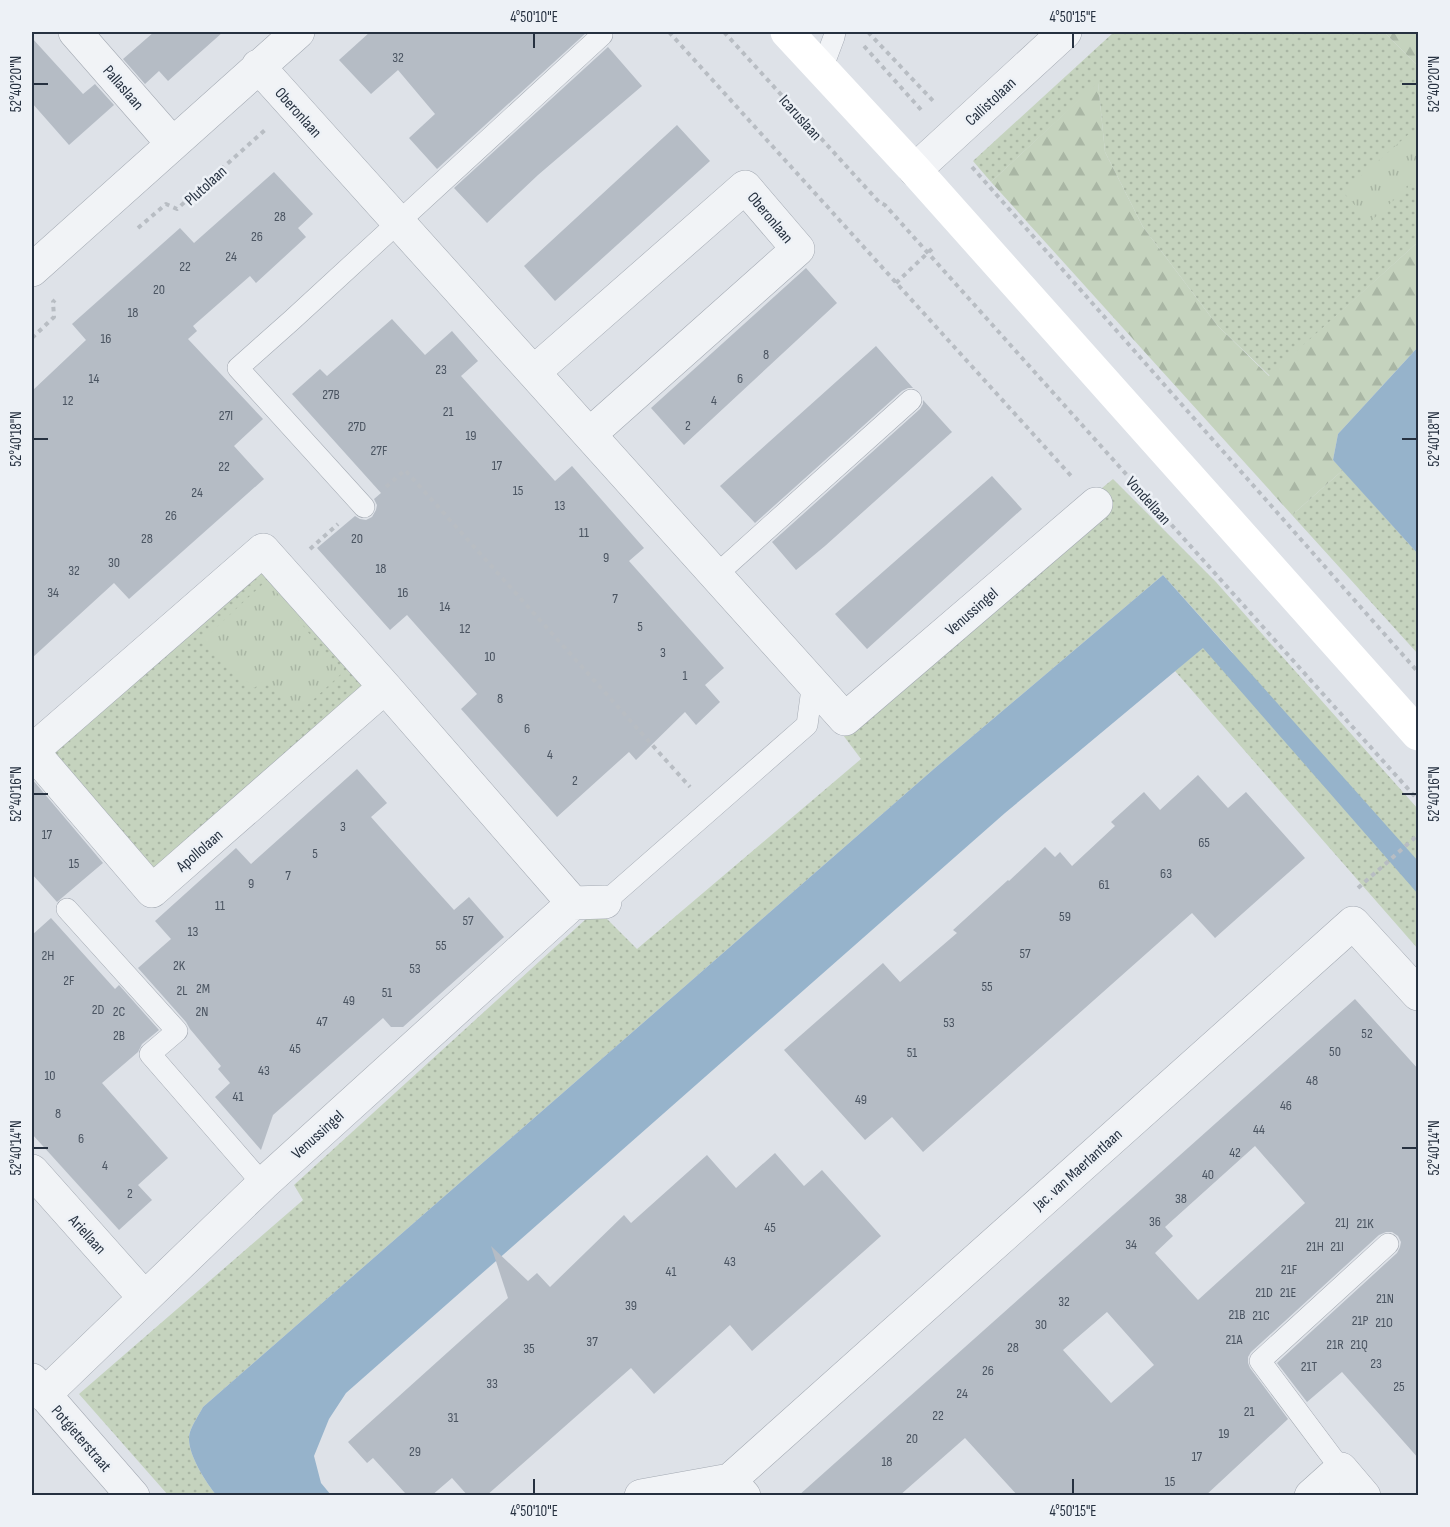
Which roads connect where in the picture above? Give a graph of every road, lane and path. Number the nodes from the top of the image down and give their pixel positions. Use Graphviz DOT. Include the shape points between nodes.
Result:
graph roads {
  1 [pos="75,32"];
  2 [pos="298,32"];
  3 [pos="669,32"];
  4 [pos="724,32"];
  5 [pos="787,32"];
  6 [pos="835,32"];
  7 [pos="868,32"];
  8 [pos="1065,32"];
  9 [pos="602,35"];
  10 [pos="858,40"];
  11 [pos="258,66"];
  12 [pos="822,69"];
  13 [pos="293,105"];
  14 [pos="954,135"];
  15 [pos="172,144"];
  16 [pos="915,170"];
  17 [pos="879,202"];
  18 [pos="398,222"];
  19 [pos="131,234"];
  20 [pos="32,269"];
  21 [pos="61,294"];
  22 [pos="32,338"];
  23 [pos="534,372"];
  24 [pos="911,400"];
  25 [pos="590,434"];
  26 [pos="1096,504"];
  27 [pos="364,507"];
  28 [pos="282,572"];
  29 [pos="716,574"];
  30 [pos="1419,672"];
  31 [pos="813,682"];
  32 [pos="384,687"];
  33 [pos="845,719"];
  34 [pos="1419,734"];
  35 [pos="32,751"];
  36 [pos="1419,800"];
  37 [pos="711,810"];
  38 [pos="1419,835"];
  39 [pos="1375,873"];
  40 [pos="605,902"];
  41 [pos="573,903"];
  42 [pos="67,909"];
  43 [pos="1419,994"];
  44 [pos="32,1171"];
  45 [pos="263,1184"];
  46 [pos="1388,1244"];
  47 [pos="144,1298"];
  48 [pos="38,1387"];
  49 [pos="1341,1469"];
  50 [pos="737,1488"];
  51 [pos="133,1496"];
  52 [pos="641,1496"];
  53 [pos="1311,1496"];
  54 [pos="1364,1496"];
  1 -- 15 [label="street, Pallaslaan"];
  2 -- 11 [label="street"];
  3 -- 26 [label="path"];
  4 -- 17 [label="path, Icaruslaan"];
  5 -- 12 [label="street"];
  6 -- 12 [label="lane"];
  7 -- 14 [label="path"];
  8 -- 14 [label="street, Callistolaan"];
  9 -- 18 [label="lane"];
  10 -- 14 [label="path"];
  11 -- 13 [label="street, Oberonlaan"];
  11 -- 15 [label="street"];
  12 -- 16 [label="street"];
  13 -- 18 [label="street, Oberonlaan"];
  13 -- 19 [label="path, Plutolaan" via="177,209 166,204"];
  14 -- 16 [label="street, Callistolaan"];
  14 -- 30 [label="path"];
  15 -- 20 [label="street"];
  16 -- 34 [label="street"];
  17 -- 36 [label="path, Vondellaan"];
  18 -- 23 [label="street, Oberonlaan"];
  18 -- 27 [label="lane" via="238,368"];
  21 -- 22 [label="path" via="53,302 54,317"];
  23 -- 25 [label="street, Oberonlaan"];
  23 -- 25 [label="street, Oberonlaan" via="745,187 798,249"];
  24 -- 29 [label="lane"];
  25 -- 29 [label="street, Oberonlaan"];
  26 -- 33 [label="street, Venussingel"];
  27 -- 28 [label="path"];
  27 -- 37 [label="path" via="405,470"];
  28 -- 32 [label="street, Apollolaan"];
  28 -- 35 [label="street, Apollolaan" via="263,550"];
  29 -- 31 [label="street, Oberonlaan"];
  31 -- 33 [label="street, Oberonlaan"];
  31 -- 37 [label="lane" via="807,725"];
  32 -- 35 [label="street, Apollolaan" via="152,891"];
  32 -- 41 [label="street, Apollolaan"];
  37 -- 40 [label="lane"];
  38 -- 39 [label="path"];
  40 -- 41 [label="street"];
  41 -- 45 [label="street, Venussingel"];
  42 -- 45 [label="lane" via="177,1030 150,1054"];
  43 -- 50 [label="street, Jac. van Maerlantlaan" via="1353,923"];
  44 -- 47 [label="street, Ariellaan"];
  45 -- 47 [label="street, Venussingel"];
  46 -- 49 [label="lane" via="1260,1361"];
  47 -- 48 [label="street, Venussingel"];
  48 -- 51 [label="street, Potgieterstraat"];
  49 -- 53 [label="street"];
  49 -- 54 [label="street"];
  50 -- 52 [label="street, Jac. van Maerlantlaan"];
}
